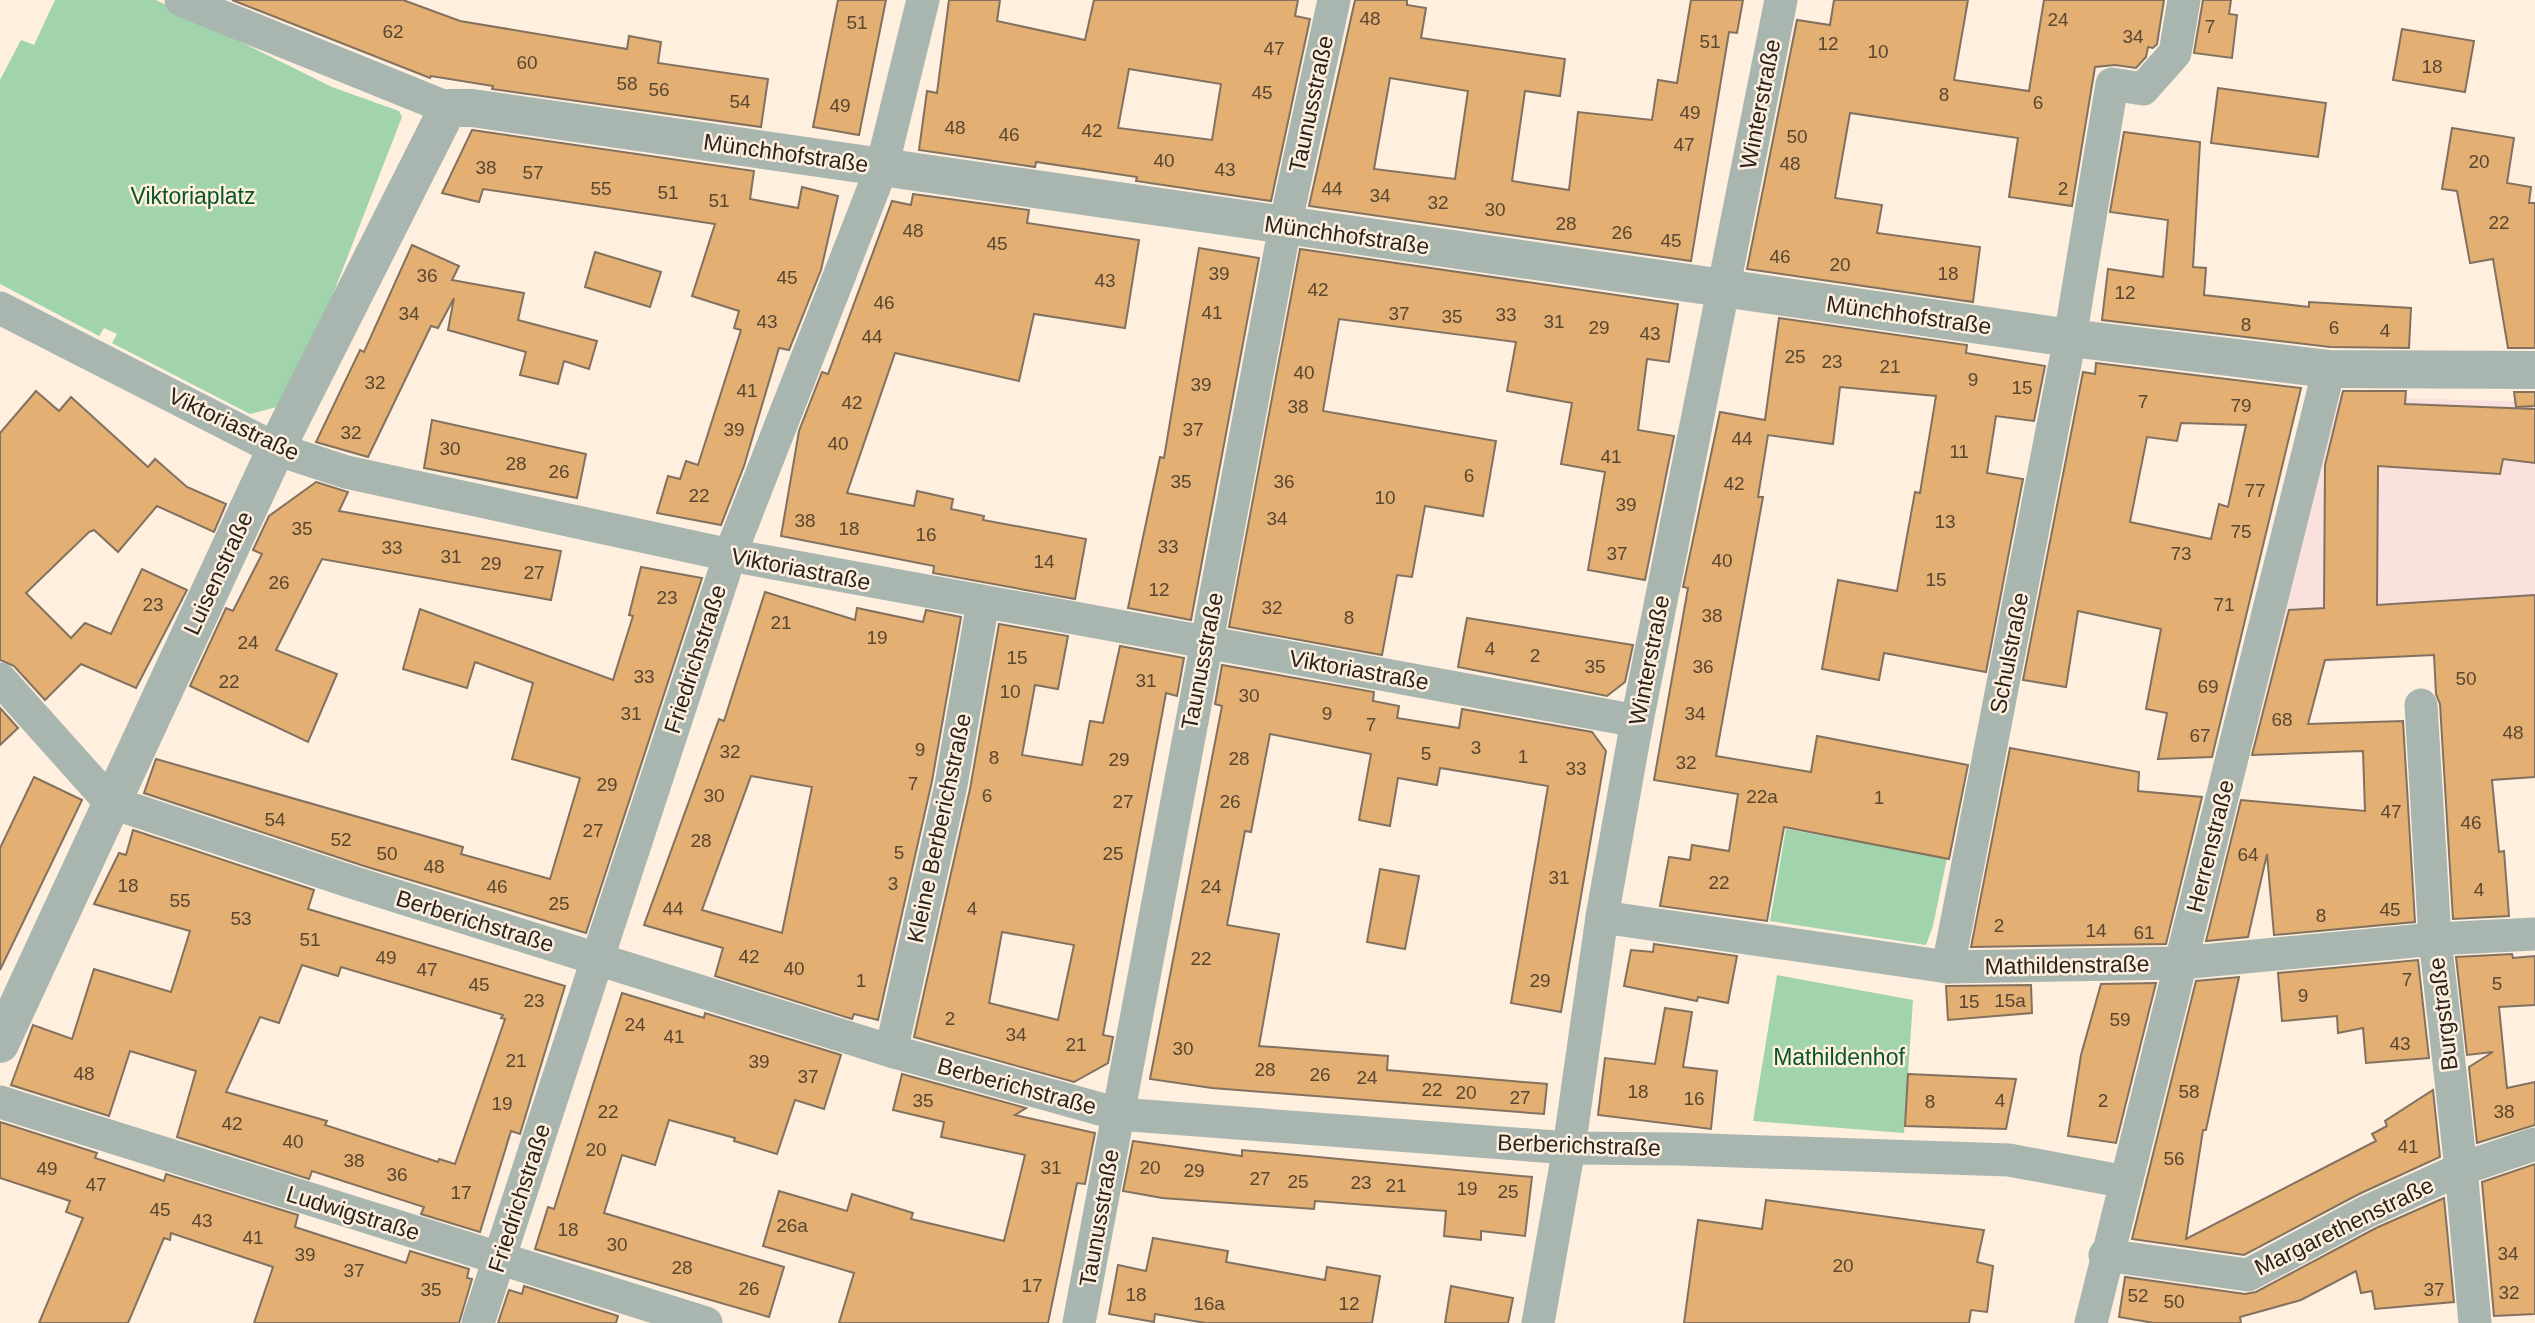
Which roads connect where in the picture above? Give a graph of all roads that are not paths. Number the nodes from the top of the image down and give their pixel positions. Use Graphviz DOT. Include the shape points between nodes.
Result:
graph roads {
  1 [pos="181,0"];
  2 [pos="923,0"];
  3 [pos="1334,0"];
  4 [pos="1781,0"];
  5 [pos="2184,0"];
  6 [pos="448,108"];
  7 [pos="882,167"];
  8 [pos="1285,226"];
  9 [pos="1724,288"];
  10 [pos="0,309"];
  11 [pos="2070,338"];
  12 [pos="2329,369"];
  13 [pos="2535,370"];
  14 [pos="276,449"];
  15 [pos="730,555"];
  16 [pos="983,603"];
  17 [pos="1205,641"];
  18 [pos="0,678"];
  19 [pos="2421,705"];
  20 [pos="1637,721"];
  21 [pos="110,802"];
  22 [pos="1602,917"];
  23 [pos="2535,934"];
  24 [pos="2435,939"];
  25 [pos="596,959"];
  26 [pos="2181,964"];
  27 [pos="1948,967"];
  28 [pos="893,1042"];
  29 [pos="0,1044"];
  30 [pos="0,1102"];
  31 [pos="1118,1114"];
  32 [pos="2535,1144"];
  33 [pos="1569,1149"];
  34 [pos="2461,1169"];
  35 [pos="2126,1182"];
  36 [pos="2105,1255"];
  37 [pos="499,1259"];
  38 [pos="478,1323"];
  39 [pos="706,1323"];
  40 [pos="1079,1323"];
  41 [pos="1538,1323"];
  42 [pos="2091,1323"];
  43 [pos="2456,1323"];
  44 [pos="2475,1323"];
  1 -- 6 [label="street, Münchhofstraße"];
  2 -- 7 [label="street, Friedrichstraße"];
  3 -- 8 [label="street, Taunusstraße"];
  4 -- 9 [label="street, Winterstraße"];
  5 -- 11 [label="street, Schulstraße" via="2175,53 2143,89 2112,84"];
  6 -- 7 [label="street, Münchhofstraße"];
  6 -- 14 [label="street, Luisenstraße"];
  7 -- 8 [label="street, Münchhofstraße"];
  7 -- 15 [label="street, Friedrichstraße"];
  8 -- 9 [label="street, Münchhofstraße"];
  8 -- 17 [label="street, Taunusstraße"];
  9 -- 11 [label="street, Münchhofstraße"];
  9 -- 20 [label="street, Winterstraße"];
  10 -- 14 [label="street, Viktoriastraße"];
  11 -- 12 [label="street, Münchhofstraße"];
  11 -- 27 [label="street, Schulstraße"];
  12 -- 13 [label="street, Münchhofstraße"];
  12 -- 26 [label="street, Herrenstraße"];
  14 -- 15 [label="street, Viktoriastraße" via="346,472"];
  14 -- 21 [label="street, Luisenstraße"];
  15 -- 16 [label="street, Viktoriastraße"];
  15 -- 25 [label="street, Friedrichstraße"];
  16 -- 17 [label="street, Viktoriastraße"];
  16 -- 28 [label="street, Kleine Berberichstraße" via="951,785"];
  17 -- 20 [label="street, Viktoriastraße"];
  17 -- 31 [label="street, Taunusstraße"];
  18 -- 21 [label="street"];
  19 -- 24 [label="street, Burgstraße"];
  20 -- 22 [label="street, Winterstraße"];
  21 -- 25 [label="street, Berberichstraße"];
  21 -- 29 [label="street, Luisenstraße"];
  22 -- 27 [label="street, Mathildenstraße"];
  22 -- 33 [label="street, Winterstraße"];
  23 -- 24 [label="street, Mathildenstraße"];
  24 -- 26 [label="street, Mathildenstraße"];
  24 -- 34 [label="street, Burgstraße"];
  25 -- 28 [label="street, Berberichstraße"];
  25 -- 37 [label="street, Friedrichstraße"];
  26 -- 27 [label="street, Mathildenstraße"];
  26 -- 35 [label="street, Herrenstraße"];
  28 -- 31 [label="street, Berberichstraße"];
  30 -- 37 [label="street, Ludwigstraße"];
  31 -- 33 [label="street, Berberichstraße"];
  31 -- 40 [label="street, Taunusstraße"];
  32 -- 34 [label="street, Margarethenstraße"];
  33 -- 35 [label="street, Berberichstraße" via="2009,1160"];
  33 -- 41 [label="street, Winterstraße"];
  34 -- 36 [label="street, Margarethenstraße" via="2368,1210 2248,1275"];
  34 -- 44 [label="street, Burgstraße"];
  35 -- 36 [label="street, Herrenstraße"];
  36 -- 42 [label="street, Herrenstraße"];
  37 -- 38 [label="street, Friedrichstraße"];
  37 -- 39 [label="street, Ludwigstraße"];
  43 -- 44 [label="street, Burgstraße"];
}
